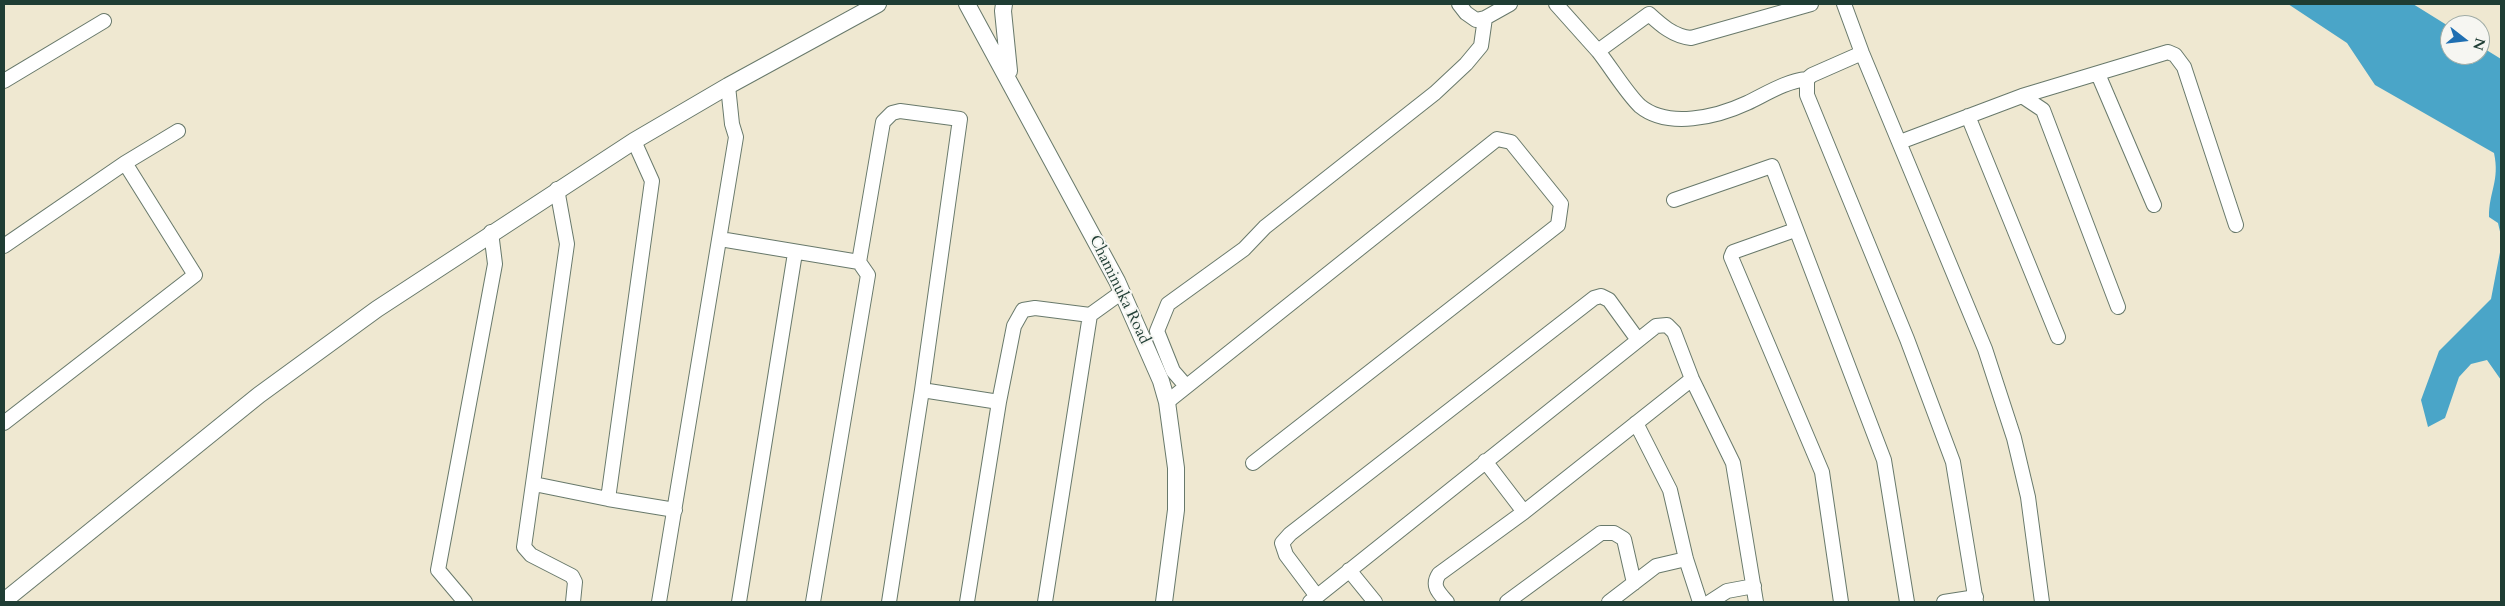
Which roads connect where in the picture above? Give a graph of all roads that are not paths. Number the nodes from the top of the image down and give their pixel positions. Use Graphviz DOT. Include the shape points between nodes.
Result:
graph roads {
  1 [pos="878,4"];
  2 [pos="968,4"];
  3 [pos="1004,4"];
  4 [pos="1459,4"];
  5 [pos="1510,4"];
  6 [pos="1556,4"];
  7 [pos="1811,4"];
  8 [pos="1844,4"];
  9 [pos="1485,18"];
  10 [pos="104,21"];
  11 [pos="1598,51"];
  12 [pos="1862,53"];
  13 [pos="2098,74"];
  14 [pos="1807,79"];
  15 [pos="1010,80"];
  16 [pos="4,81"];
  17 [pos="728,86"];
  18 [pos="2022,96"];
  19 [pos="1968,116"];
  20 [pos="178,131"];
  21 [pos="634,141"];
  22 [pos="1900,142"];
  23 [pos="125,163"];
  24 [pos="557,189"];
  25 [pos="1674,200"];
  26 [pos="2154,206"];
  27 [pos="2236,226"];
  28 [pos="1795,230"];
  29 [pos="491,232"];
  30 [pos="720,239"];
  31 [pos="4,246"];
  32 [pos="795,253"];
  33 [pos="859,262"];
  34 [pos="1122,292"];
  35 [pos="2118,307"];
  36 [pos="1090,315"];
  37 [pos="2058,337"];
  38 [pos="1638,340"];
  39 [pos="1692,379"];
  40 [pos="1186,386"];
  41 [pos="922,390"];
  42 [pos="999,402"];
  43 [pos="1167,402"];
  44 [pos="4,422"];
  45 [pos="1636,423"];
  46 [pos="1485,461"];
  47 [pos="1253,463"];
  48 [pos="534,484"];
  49 [pos="608,499"];
  50 [pos="675,510"];
  51 [pos="1524,512"];
  52 [pos="1686,559"];
  53 [pos="1348,570"];
  54 [pos="1634,583"];
  55 [pos="1754,586"];
  56 [pos="1313,599"];
  57 [pos="1976,600"];
  58 [pos="4,601"];
  59 [pos="465,602"];
  60 [pos="574,602"];
  61 [pos="659,602"];
  62 [pos="739,602"];
  63 [pos="813,602"];
  64 [pos="888,602"];
  65 [pos="967,602"];
  66 [pos="1045,602"];
  67 [pos="1164,602"];
  68 [pos="1375,602"];
  69 [pos="1447,602"];
  70 [pos="1507,602"];
  71 [pos="1610,602"];
  72 [pos="1700,602"];
  73 [pos="1710,602"];
  74 [pos="1756,602"];
  75 [pos="1841,602"];
  76 [pos="1907,602"];
  77 [pos="1944,602"];
  78 [pos="2042,602"];
  1 -- 17 [label="main road"];
  2 -- 15 [label="main road, Chaminuka Road"];
  3 -- 15 [label="main road"];
  4 -- 9 [label="street" via="1476,20"];
  5 -- 9 [label="street"];
  6 -- 11 [label="street"];
  7 -- 11 [label="street" via="1691,38 1680,37 1648,14"];
  8 -- 12 [label="street"];
  9 -- 40 [label="street" via="1481,46 1435,93 1265,228 1244,249 1168,304 1157,332 1173,371"];
  10 -- 16 [label="street"];
  11 -- 14 [label="street" via="1641,106 1663,118 1690,120 1743,104 1795,80"];
  12 -- 14 [label="street"];
  12 -- 22 [label="street"];
  13 -- 18 [label="street"];
  13 -- 26 [label="street"];
  13 -- 27 [label="street" via="2168,52 2175,54 2184,67"];
  14 -- 57 [label="street" via="1811,103 1953,462"];
  15 -- 34 [label="main road, Chaminuka Road"];
  17 -- 21 [label="main road"];
  17 -- 30 [label="street" via="736,137"];
  18 -- 19 [label="street"];
  18 -- 35 [label="street" via="2043,110"];
  19 -- 22 [label="street"];
  19 -- 37 [label="street"];
  20 -- 23 [label="street"];
  21 -- 24 [label="main road"];
  21 -- 49 [label="street" via="652,181"];
  22 -- 78 [label="street" via="1985,349 2014,438 2028,497"];
  23 -- 31 [label="street"];
  23 -- 44 [label="street" via="195,275"];
  24 -- 29 [label="main road"];
  24 -- 48 [label="street" via="567,244"];
  25 -- 28 [label="street" via="1772,166"];
  28 -- 75 [label="street" via="1733,252 1731,257 1822,472"];
  28 -- 76 [label="street" via="1884,460"];
  29 -- 58 [label="main road" via="377,309 259,395"];
  29 -- 59 [label="street" via="495,264 438,570"];
  30 -- 32 [label="street"];
  30 -- 50 [label="street"];
  32 -- 33 [label="street"];
  32 -- 62 [label="street"];
  33 -- 41 [label="street" via="883,122 892,113 900,111 960,119"];
  33 -- 63 [label="street" via="868,275"];
  34 -- 36 [label="street"];
  34 -- 43 [label="main road, Chaminuka Road"];
  36 -- 42 [label="street" via="1035,308 1023,310 1014,326"];
  36 -- 66 [label="street"];
  38 -- 39 [label="street" via="1656,326 1666,325 1674,332"];
  38 -- 46 [label="street"];
  38 -- 56 [label="street" via="1609,300 1602,296 1594,298 1290,534 1282,543 1286,555"];
  39 -- 45 [label="street"];
  39 -- 55 [label="street" via="1733,464"];
  40 -- 43 [label="street"];
  40 -- 47 [label="street" via="1497,139 1511,142 1561,204 1558,225"];
  41 -- 42 [label="street"];
  41 -- 64 [label="street"];
  42 -- 65 [label="street"];
  43 -- 67 [label="main road, Chaminuka Road" via="1176,468 1176,510"];
  45 -- 51 [label="street"];
  45 -- 52 [label="street" via="1670,490"];
  46 -- 51 [label="street"];
  46 -- 53 [label="street"];
  48 -- 49 [label="street"];
  48 -- 60 [label="street" via="524,543 526,550 572,576 575,582"];
  49 -- 50 [label="street"];
  50 -- 61 [label="street"];
  51 -- 69 [label="street" via="1439,574 1436,588"];
  52 -- 54 [label="street" via="1656,566"];
  52 -- 72 [label="street"];
  53 -- 56 [label="street"];
  53 -- 68 [label="street"];
  54 -- 70 [label="street" via="1624,539 1614,533 1601,533"];
  54 -- 71 [label="street"];
  55 -- 73 [label="street" via="1727,591"];
  55 -- 74 [label="street"];
  57 -- 77 [label="street"];
}
